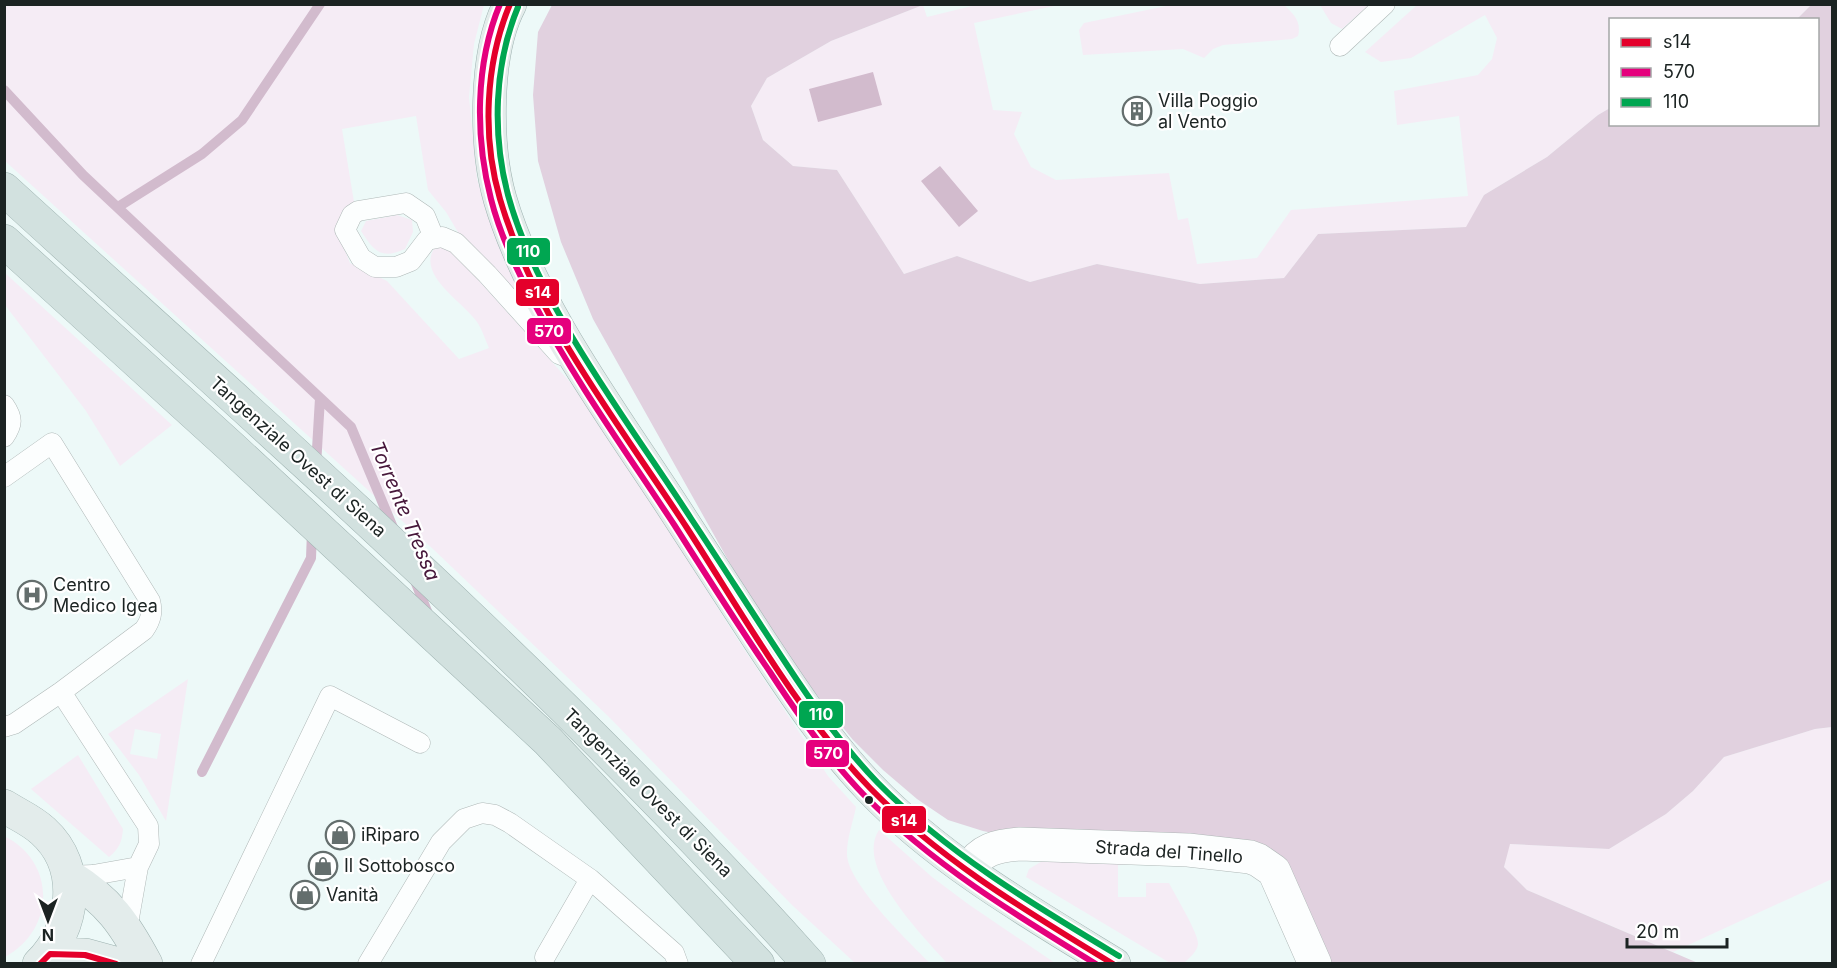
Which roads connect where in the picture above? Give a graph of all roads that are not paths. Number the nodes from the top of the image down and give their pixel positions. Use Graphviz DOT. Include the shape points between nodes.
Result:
graph roads {
  1 [pos="510,4"];
  2 [pos="1385,4"];
  3 [pos="1340,46"];
  4 [pos="4,189"];
  5 [pos="434,238"];
  6 [pos="4,242"];
  7 [pos="582,366"];
  8 [pos="4,405"];
  9 [pos="4,437"];
  10 [pos="4,477"];
  11 [pos="61,692"];
  12 [pos="4,728"];
  13 [pos="420,743"];
  14 [pos="5,807"];
  15 [pos="138,867"];
  16 [pos="968,870"];
  17 [pos="69,876"];
  18 [pos="590,879"];
  19 [pos="127,928"];
  20 [pos="545,957"];
  21 [pos="45,958"];
  22 [pos="118,963"];
  23 [pos="146,963"];
  24 [pos="201,963"];
  25 [pos="368,963"];
  26 [pos="678,963"];
  27 [pos="758,963"];
  28 [pos="809,963"];
  29 [pos="1114,963"];
  30 [pos="1316,963"];
  1 -- 7 [label="main road" via="493,56 493,169 505,215 531,275"];
  2 -- 3 [label="lane"];
  4 -- 28 [label="highway, Tangenziale Ovest di Siena" via="423,571 660,803"];
  5 -- 7 [label="lane" via="456,243 559,354"];
  6 -- 27 [label="highway, Tangenziale Ovest di Siena" via="548,741"];
  7 -- 16 [label="main road" via="819,728 873,790"];
  8 -- 9 [label="lane" via="12,424"];
  10 -- 11 [label="lane" via="52,444 150,601 151,620 144,630"];
  11 -- 12 [label="lane"];
  11 -- 15 [label="lane" via="148,826 149,844"];
  13 -- 24 [label="lane" via="330,696"];
  14 -- 17 [label="main road" via="46,833"];
  15 -- 17 [label="lane"];
  15 -- 19 [label="lane"];
  16 -- 29 [label="main road"];
  16 -- 30 [label="street, Strada del Tinello" via="984,852 1020,844 1188,850 1250,857 1274,871"];
  17 -- 19 [label="main road" via="97,895"];
  17 -- 21 [label="main road" via="68,916 61,936"];
  18 -- 20 [label="lane"];
  18 -- 25 [label="lane" via="495,815 482,813 464,819 441,842"];
  18 -- 26 [label="lane" via="674,953"];
  19 -- 23 [label="main road"];
  21 -- 22 [label="main road" via="86,955"];
}
